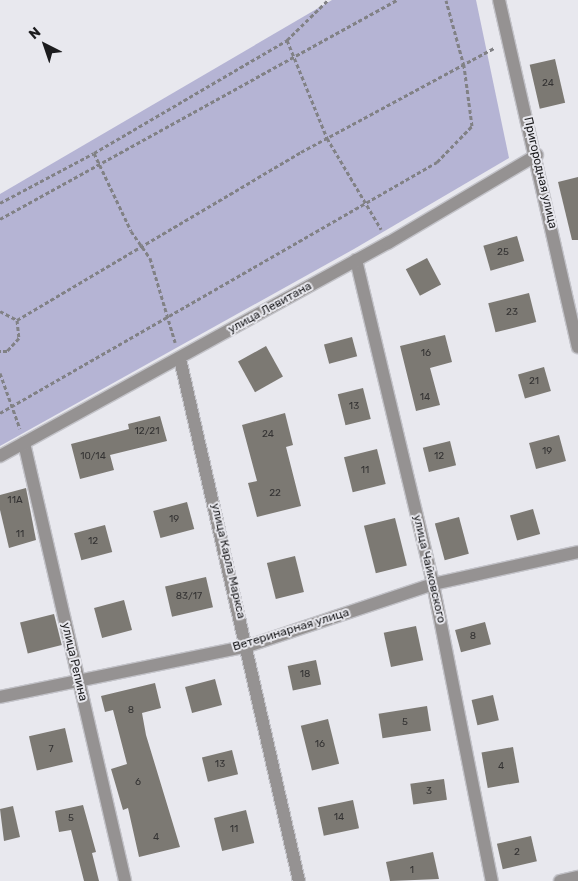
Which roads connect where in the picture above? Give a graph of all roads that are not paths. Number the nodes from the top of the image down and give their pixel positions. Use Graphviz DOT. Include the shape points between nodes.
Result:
graph roads {
  1 [pos="499,0"];
  2 [pos="537,155"];
  3 [pos="356,260"];
  4 [pos="578,347"];
  5 [pos="180,359"];
  6 [pos="24,443"];
  7 [pos="0,456"];
  8 [pos="578,552"];
  9 [pos="434,584"];
  10 [pos="248,646"];
  11 [pos="78,682"];
  12 [pos="0,697"];
  13 [pos="578,877"];
  14 [pos="125,881"];
  15 [pos="300,881"];
  16 [pos="492,881"];
  17 [pos="560,881"];
  1 -- 2 [label="street, Пригородная улица"];
  2 -- 3 [label="street, улица Левитана"];
  2 -- 4 [label="street, Пригородная улица"];
  3 -- 5 [label="street, улица Левитана"];
  3 -- 9 [label="street, улица Чайковского"];
  5 -- 6 [label="street, улица Левитана"];
  5 -- 10 [label="street, улица Карла Маркса"];
  6 -- 7 [label="street, улица Левитана"];
  6 -- 11 [label="street, улица Репина"];
  8 -- 9 [label="street, Ветеринарная улица"];
  9 -- 10 [label="street, Ветеринарная улица"];
  9 -- 16 [label="street, улица Чайковского"];
  10 -- 11 [label="street, Ветеринарная улица"];
  10 -- 15 [label="street, улица Карла Маркса"];
  11 -- 12 [label="street, Ветеринарная улица"];
  11 -- 14 [label="street, улица Репина"];
  13 -- 17 [label="street"];
}
